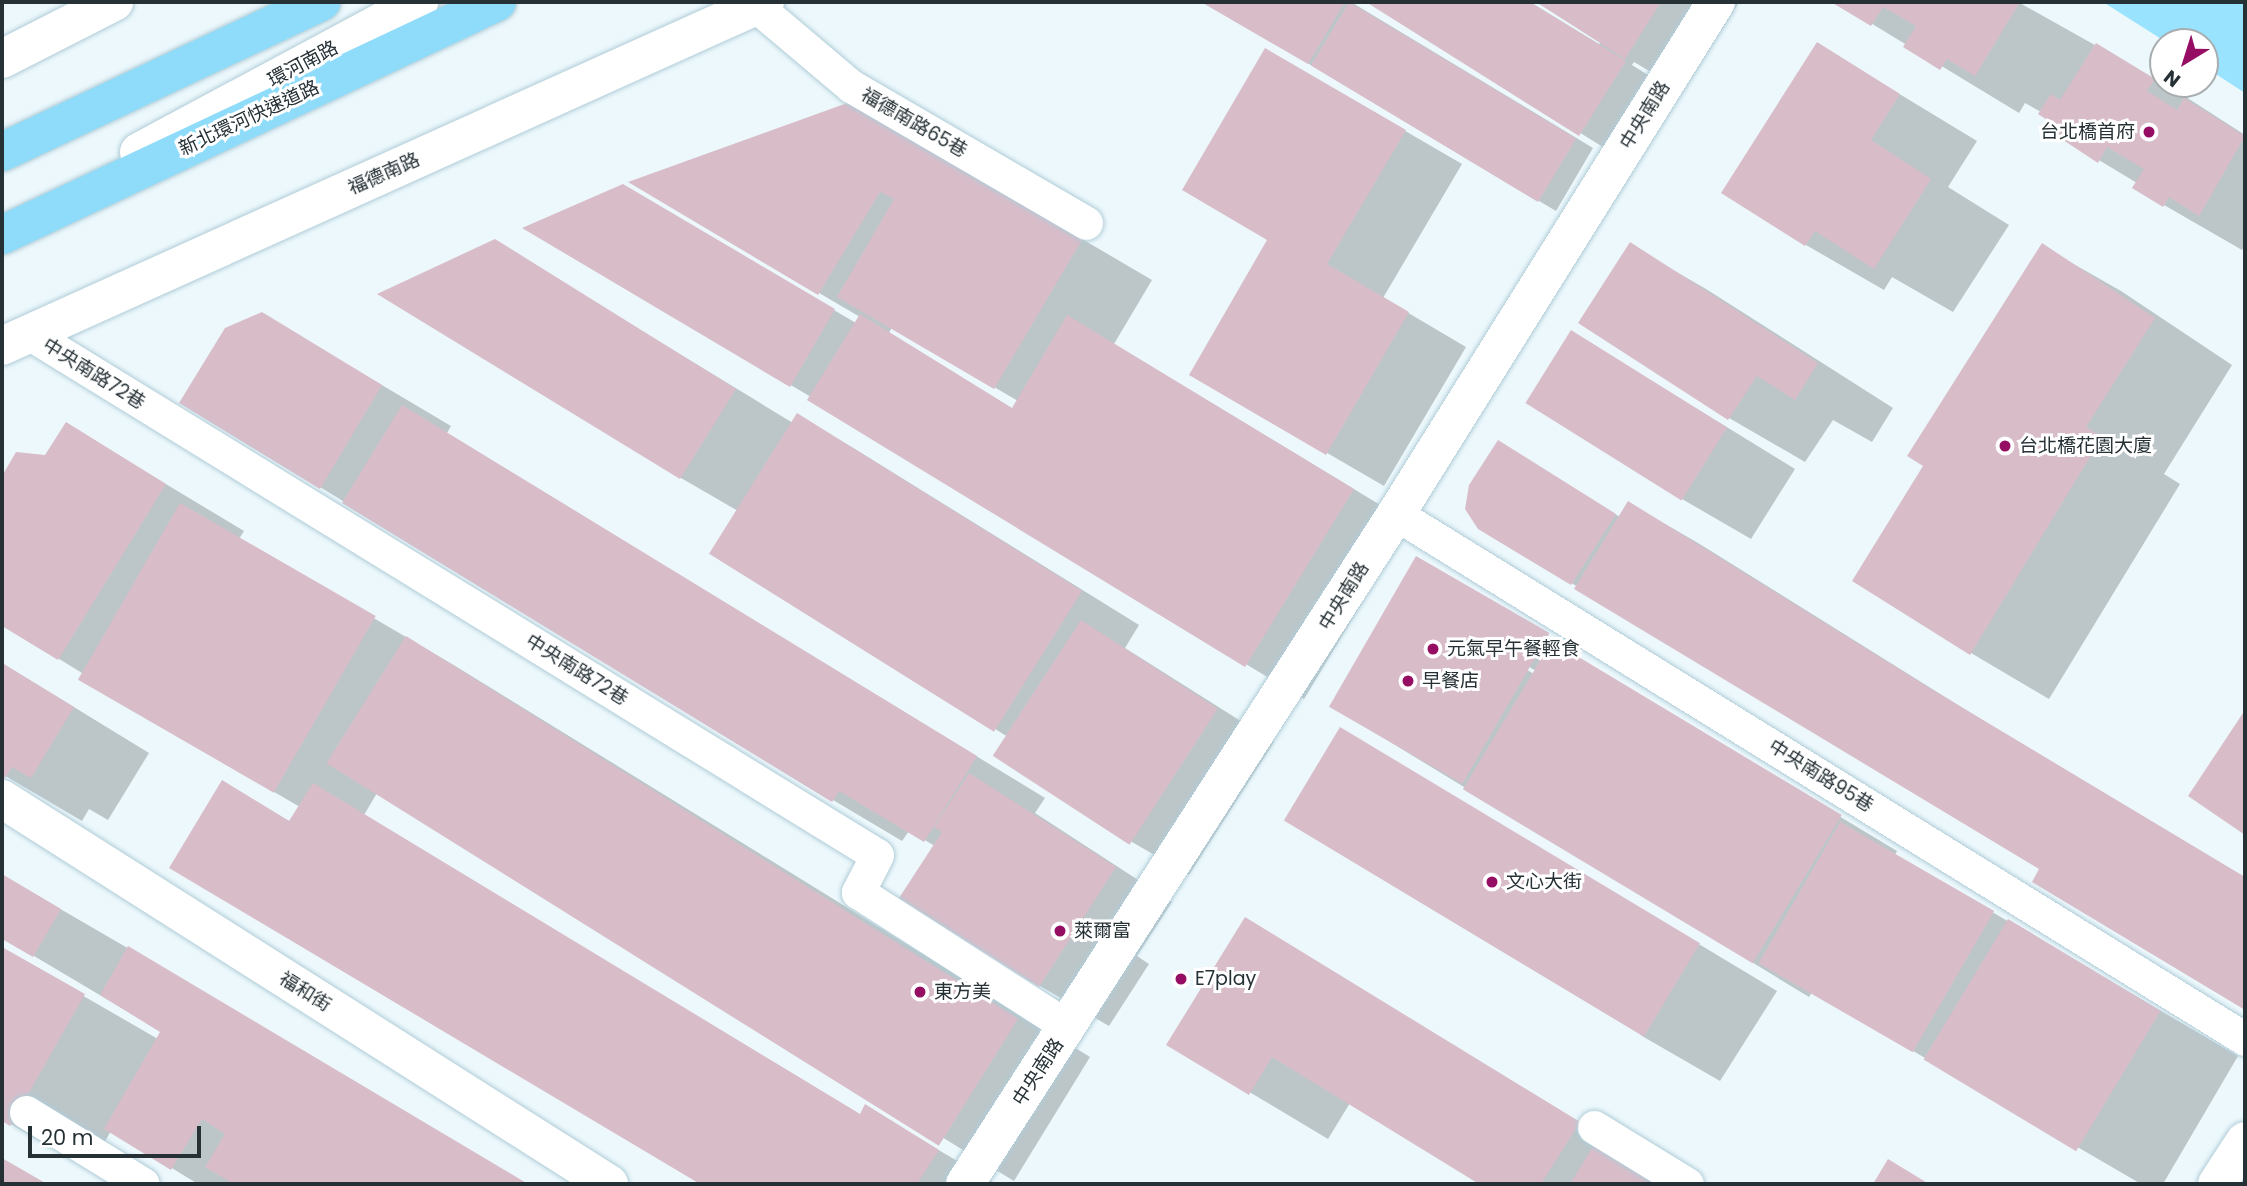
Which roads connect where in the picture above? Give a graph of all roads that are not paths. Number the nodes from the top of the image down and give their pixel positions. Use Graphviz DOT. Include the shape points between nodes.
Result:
graph roads {
  1 [pos="114,2"];
  2 [pos="268,2"];
  3 [pos="321,2"];
  4 [pos="419,2"];
  5 [pos="497,2"];
  6 [pos="1716,2"];
  7 [pos="760,4"];
  8 [pos="2,59"];
  9 [pos="2,137"];
  10 [pos="2,152"];
  11 [pos="1086,223"];
  12 [pos="2,226"];
  13 [pos="2,235"];
  14 [pos="16,340"];
  15 [pos="1396,514"];
  16 [pos="2,799"];
  17 [pos="1067,1026"];
  18 [pos="2245,1039"];
  19 [pos="26,1112"];
  20 [pos="1594,1127"];
  21 [pos="2245,1140"];
  22 [pos="143,1184"];
  23 [pos="609,1184"];
  24 [pos="965,1184"];
  25 [pos="1687,1184"];
  26 [pos="2217,1184"];
  1 -- 8 [label="street"];
  2 -- 9 [label="highway"];
  3 -- 10 [label="highway"];
  4 -- 12 [label="street, 環河南路"];
  5 -- 13 [label="highway, 新北環河快速道路"];
  6 -- 15 [label="street, 中央南路"];
  7 -- 11 [label="lane, 福德南路65巷" via="851,86"];
  7 -- 14 [label="street, 福德南路"];
  14 -- 17 [label="lane, 中央南路72巷" via="877,855 858,892"];
  15 -- 17 [label="street, 中央南路"];
  15 -- 18 [label="lane, 中央南路95巷"];
  16 -- 23 [label="street, 福和街"];
  17 -- 24 [label="street, 中央南路"];
  19 -- 22 [label="lane"];
  20 -- 25 [label="lane"];
  21 -- 26 [label="street"];
}
